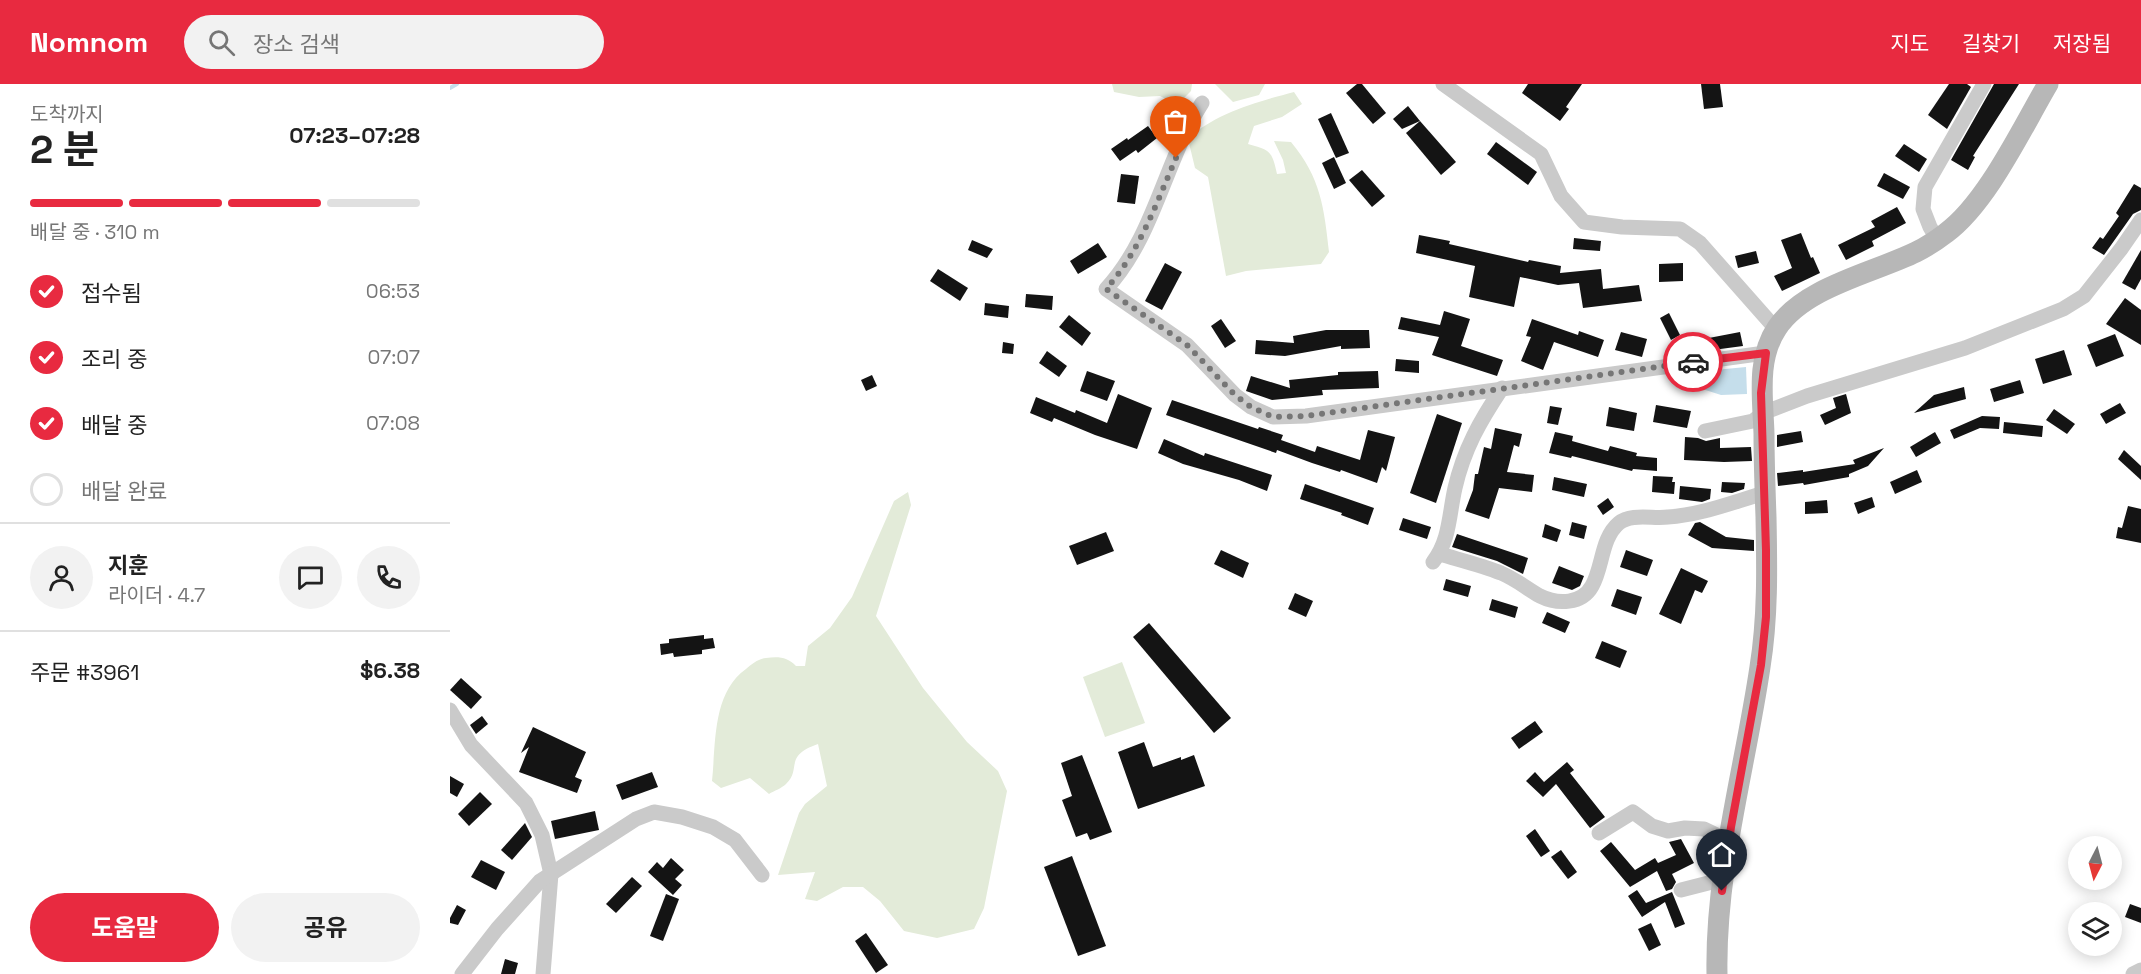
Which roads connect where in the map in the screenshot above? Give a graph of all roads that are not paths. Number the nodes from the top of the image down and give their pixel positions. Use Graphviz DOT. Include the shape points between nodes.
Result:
graph roads {
  1 [pos="1443,84"];
  2 [pos="1984,84"];
  3 [pos="2048,84"];
  4 [pos="1202,103"];
  5 [pos="2141,220"];
  6 [pos="1937,239"];
  7 [pos="1776,329"];
  8 [pos="1766,353"];
  9 [pos="1502,388"];
  10 [pos="1763,413"];
  11 [pos="1705,431"];
  12 [pos="1765,493"];
  13 [pos="450,710"];
  14 [pos="1599,833"];
  15 [pos="1729,841"];
  16 [pos="551,874"];
  17 [pos="762,875"];
  18 [pos="1724,879"];
  19 [pos="1681,890"];
  20 [pos="2141,970"];
  21 [pos="462,974"];
  22 [pos="543,974"];
  23 [pos="1717,974"];
  24 [pos="2133,974"];
  1 -- 7 [label="street" via="1541,154 1561,196 1584,222 1680,230 1700,243"];
  2 -- 6 [label="street" via="1925,187 1923,209"];
  3 -- 6 [label="street" via="1974,206"];
  4 -- 9 [label="street" via="1188,125 1142,238 1106,289 1187,345 1235,395 1273,417 1306,416"];
  5 -- 10 [label="street" via="2084,297 2063,309 1965,348"];
  6 -- 7 [label="street" via="1806,301"];
  7 -- 8 [label="street"];
  8 -- 9 [label="street"];
  8 -- 10 [label="street"];
  9 -- 12 [label="street" via="1468,445 1448,530 1436,558 1499,572 1520,581 1541,597 1576,601 1593,584 1610,534 1626,519 1697,512"];
  10 -- 11 [label="street" via="1753,421"];
  10 -- 12 [label="street"];
  12 -- 15 [label="street" via="1766,617 1762,656"];
  13 -- 16 [label="street" via="471,746 526,802 542,835"];
  14 -- 15 [label="street" via="1633,812 1652,826 1668,831 1704,829"];
  15 -- 18 [label="street"];
  16 -- 17 [label="street" via="636,819 654,812 713,827 735,840"];
  16 -- 21 [label="street" via="521,901"];
  16 -- 22 [label="street"];
  18 -- 19 [label="street"];
  18 -- 23 [label="street"];
  20 -- 24 [label="street"];
}
